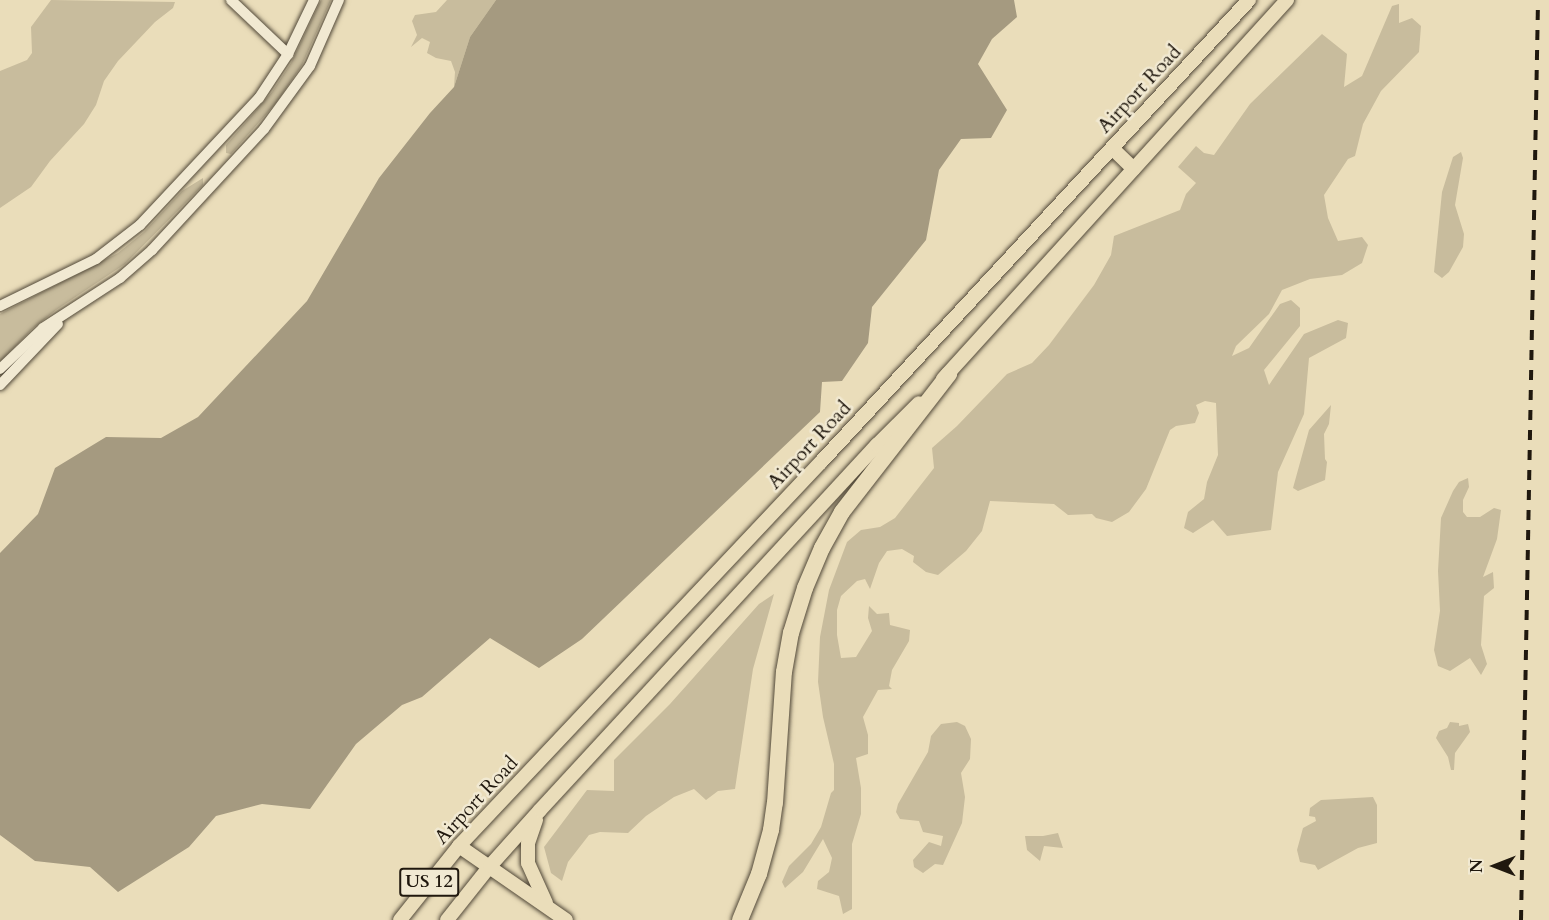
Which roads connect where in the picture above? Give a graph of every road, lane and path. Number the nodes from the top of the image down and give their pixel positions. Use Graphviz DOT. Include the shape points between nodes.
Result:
graph roads {
  1 [pos="231,0"];
  2 [pos="314,0"];
  3 [pos="339,0"];
  4 [pos="1249,0"];
  5 [pos="1287,0"];
  6 [pos="288,54"];
  7 [pos="1112,148"];
  8 [pos="1134,169"];
  9 [pos="0,306"];
  10 [pos="74,309"];
  11 [pos="0,369"];
  12 [pos="949,374"];
  13 [pos="0,385"];
  14 [pos="540,810"];
  15 [pos="459,846"];
  16 [pos="490,866"];
  17 [pos="548,907"];
  18 [pos="400,920"];
  19 [pos="447,920"];
  20 [pos="566,920"];
  21 [pos="740,920"];
  1 -- 6 [label="street"];
  2 -- 6 [label="street"];
  3 -- 10 [label="street" via="310,66 264,129 152,250 120,278"];
  4 -- 7 [label="main road, Airport Road"];
  5 -- 8 [label="main road"];
  6 -- 9 [label="street" via="251,109 141,225 96,259"];
  7 -- 8 [label="main road"];
  7 -- 15 [label="main road, Airport Road"];
  8 -- 12 [label="main road"];
  10 -- 11 [label="street" via="43,328"];
  10 -- 13 [label="street"];
  12 -- 14 [label="main road" via="877,445"];
  12 -- 21 [label="highway" via="843,512 805,588 784,672 771,830"];
  14 -- 16 [label="main road"];
  14 -- 17 [label="main road" via="528,843 528,864"];
  15 -- 16 [label="main road, US 12"];
  15 -- 18 [label="main road, Airport Road / US 12"];
  16 -- 17 [label="main road, US 12"];
  16 -- 19 [label="main road"];
  17 -- 20 [label="main road, US 12"];
}
